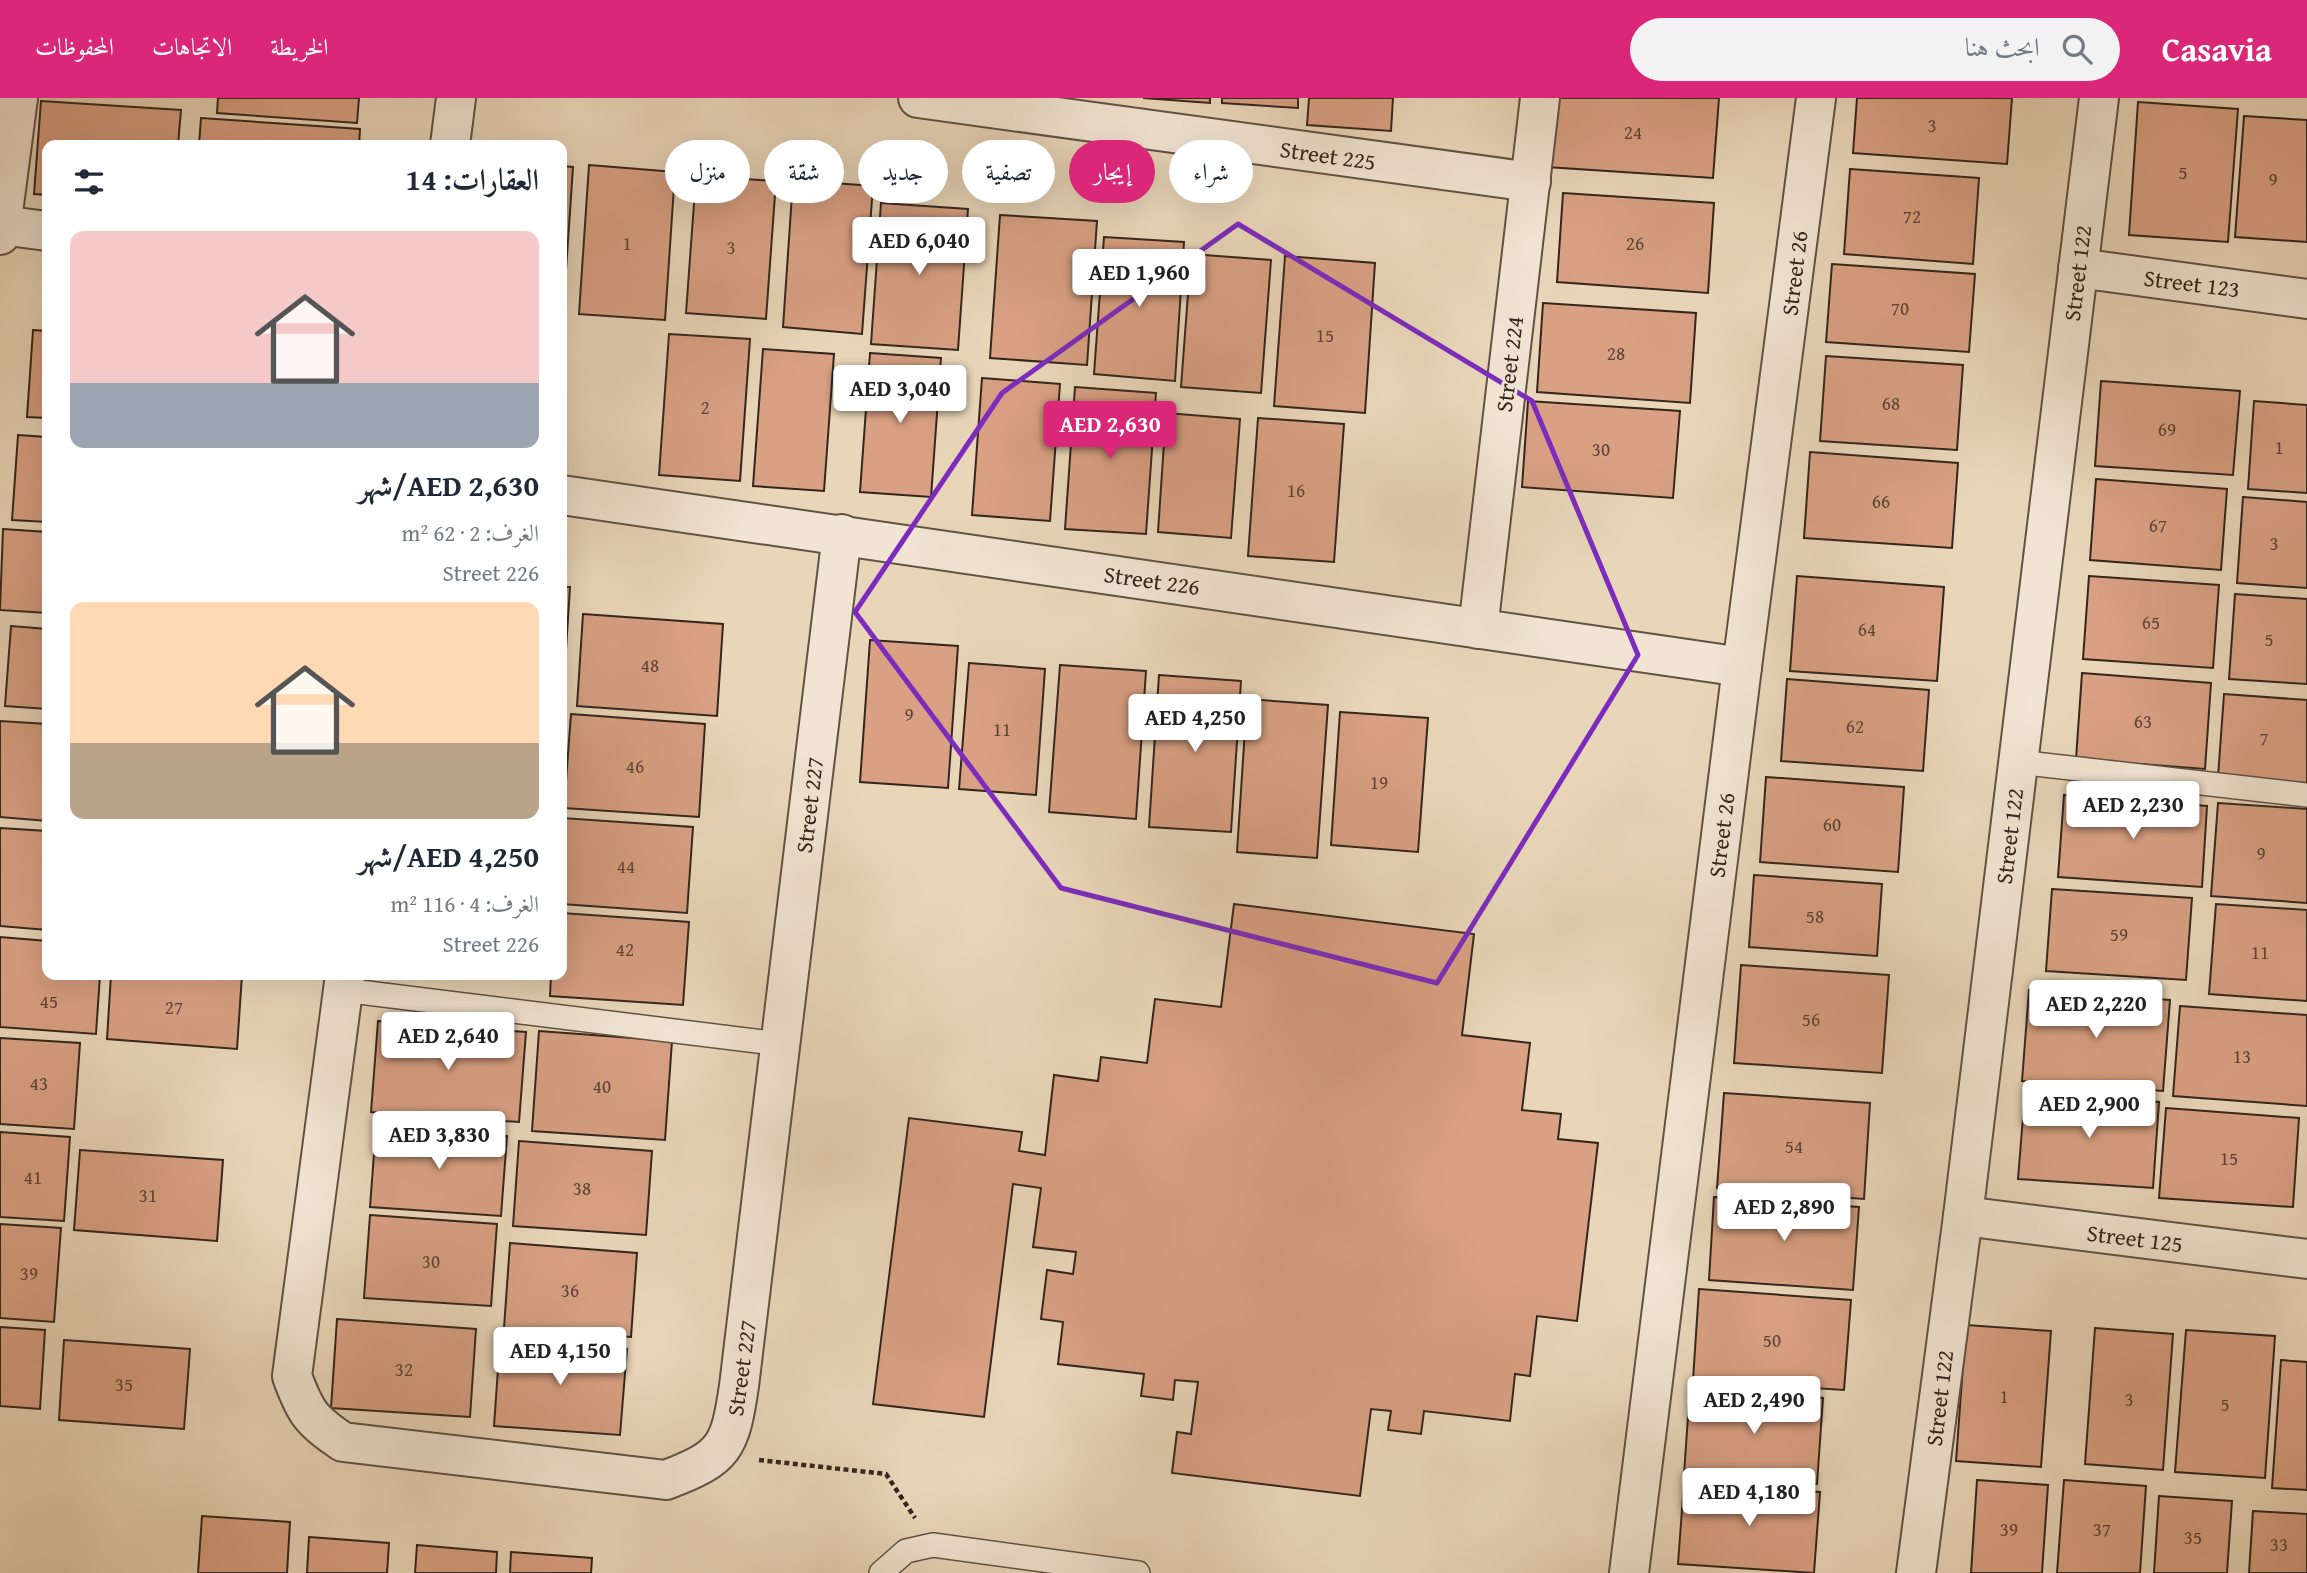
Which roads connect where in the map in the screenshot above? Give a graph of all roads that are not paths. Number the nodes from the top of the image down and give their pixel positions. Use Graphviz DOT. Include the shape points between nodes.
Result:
graph roads {
  1 [pos="18,98"];
  2 [pos="456,98"];
  3 [pos="918,98"];
  4 [pos="1540,98"];
  5 [pos="1816,98"];
  6 [pos="2099,98"];
  7 [pos="451,140"];
  8 [pos="1531,182"];
  9 [pos="1,230"];
  10 [pos="42,231"];
  11 [pos="2077,268"];
  12 [pos="2307,299"];
  13 [pos="567,496"];
  14 [pos="842,534"];
  15 [pos="1478,629"];
  16 [pos="1742,667"];
  17 [pos="2018,762"];
  18 [pos="2307,795"];
  19 [pos="344,982"];
  20 [pos="780,1044"];
  21 [pos="1963,1216"];
  22 [pos="2307,1259"];
  23 [pos="881,1573"];
  24 [pos="1138,1573"];
  25 [pos="1629,1573"];
  26 [pos="1916,1573"];
  1 -- 9 [label="street"];
  2 -- 7 [label="street"];
  3 -- 8 [label="street, Street 225"];
  4 -- 8 [label="street, Street 224"];
  5 -- 16 [label="street, Street 26"];
  6 -- 11 [label="street, Street 122"];
  8 -- 15 [label="street, Street 224"];
  9 -- 10 [label="street"];
  11 -- 12 [label="street, Street 123"];
  11 -- 17 [label="street, Street 122"];
  13 -- 14 [label="street, Street 226"];
  14 -- 15 [label="street, Street 226"];
  14 -- 20 [label="street, Street 227"];
  15 -- 16 [label="street, Street 226"];
  16 -- 25 [label="street, Street 26"];
  17 -- 18 [label="lane"];
  17 -- 21 [label="street, Street 122"];
  19 -- 20 [label="lane"];
  19 -- 20 [label="street, Street 227" via="292,1376 303,1406 319,1426 343,1442 666,1480 717,1455 735,1414"];
  21 -- 22 [label="street, Street 125"];
  21 -- 26 [label="street, Street 122"];
  23 -- 24 [label="lane" via="906,1551 933,1545"];
}
